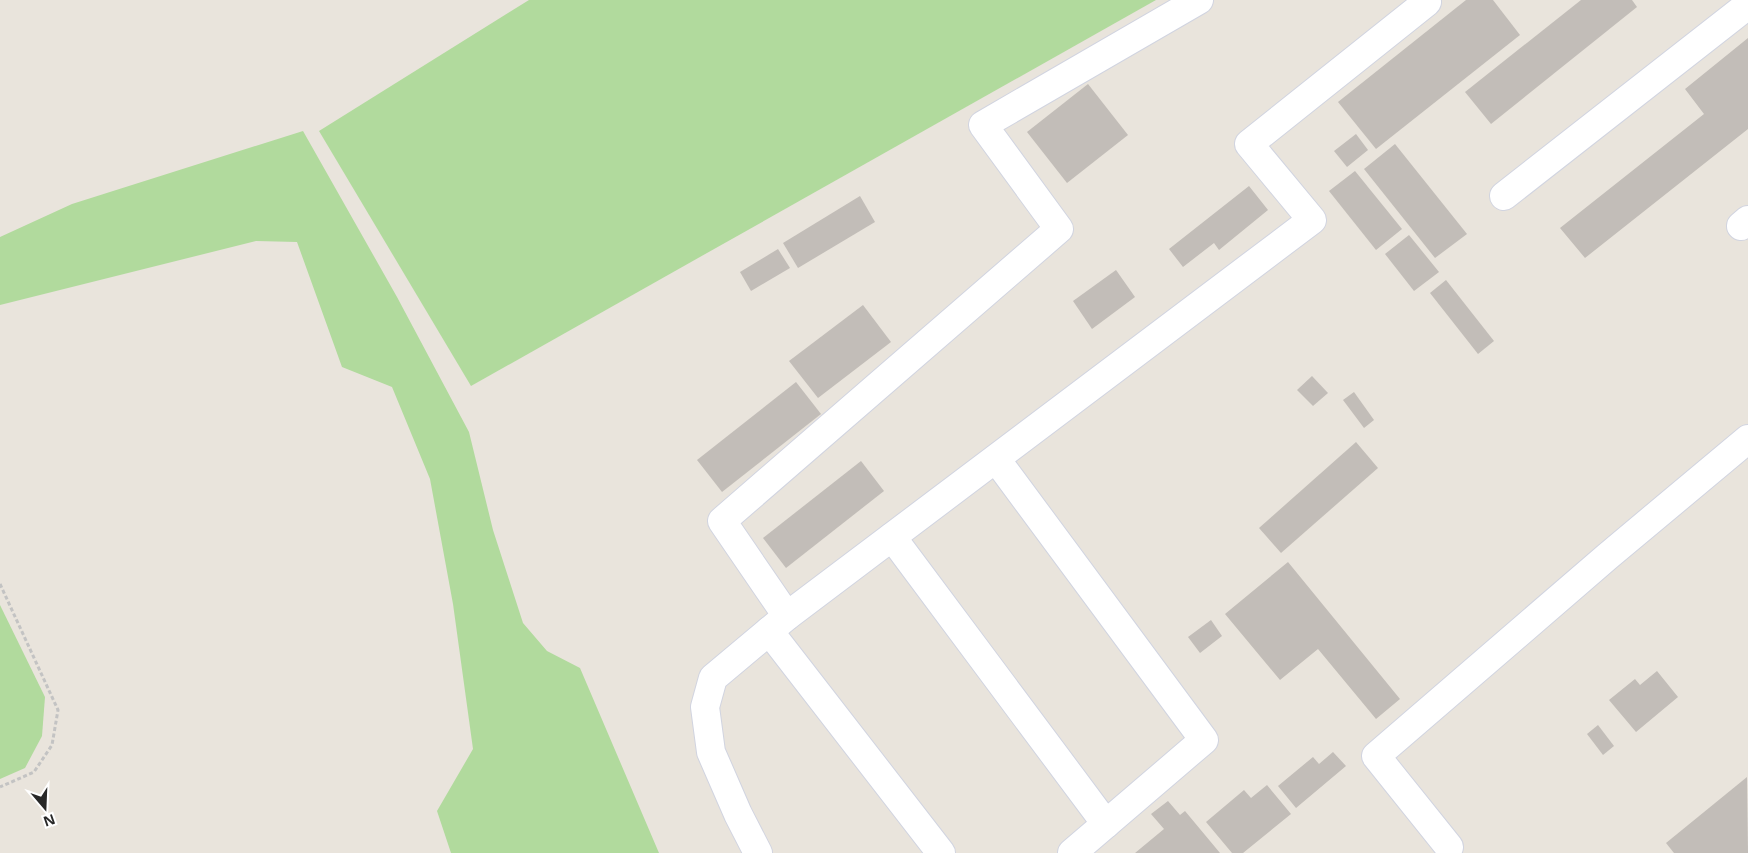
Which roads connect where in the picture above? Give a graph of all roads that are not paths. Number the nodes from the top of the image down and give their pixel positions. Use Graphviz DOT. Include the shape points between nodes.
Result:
graph roads {
  1 [pos="1198,0"];
  2 [pos="1426,0"];
  3 [pos="1748,5"];
  4 [pos="1504,196"];
  5 [pos="1748,439"];
  6 [pos="996,459"];
  7 [pos="892,537"];
  8 [pos="778,624"];
  9 [pos="1106,824"];
  10 [pos="1449,847"];
  11 [pos="758,853"];
  12 [pos="941,853"];
  13 [pos="1072,853"];
  1 -- 8 [label="lane" via="983,125 1059,228 722,521"];
  2 -- 6 [label="lane" via="1249,144 1312,220"];
  3 -- 4 [label="lane"];
  5 -- 10 [label="lane" via="1376,756"];
  6 -- 7 [label="lane"];
  6 -- 9 [label="lane" via="1204,740"];
  7 -- 8 [label="lane"];
  7 -- 9 [label="lane"];
  8 -- 11 [label="lane" via="713,678 705,707 712,752"];
  8 -- 12 [label="lane"];
  9 -- 13 [label="lane"];
}
